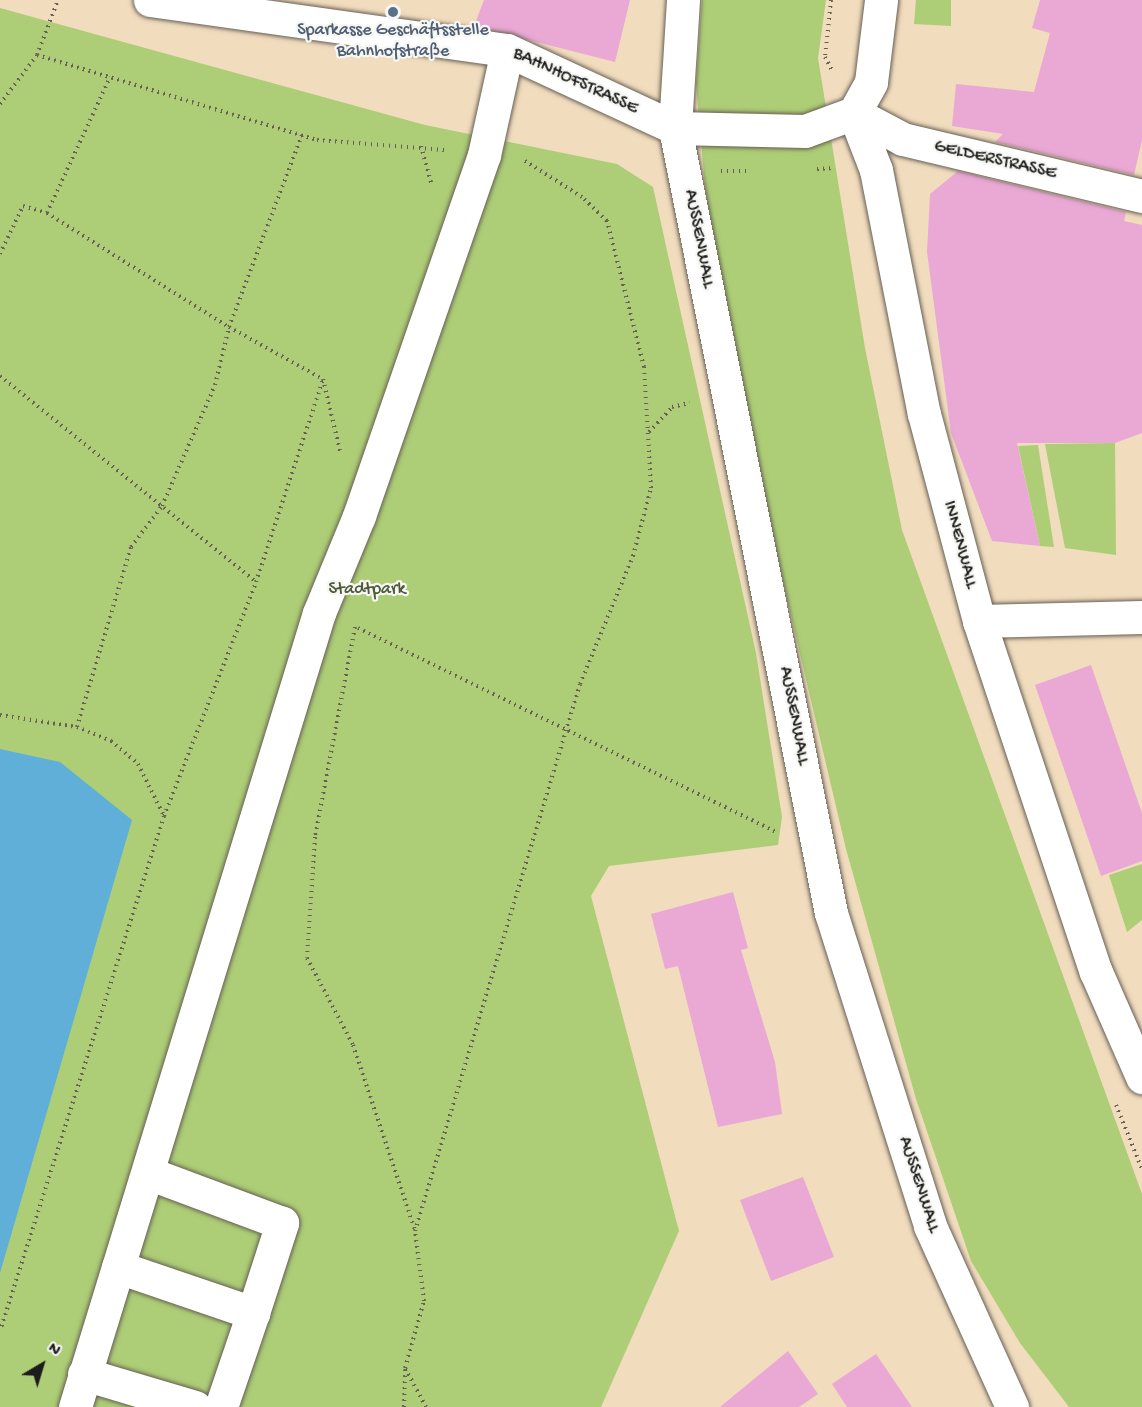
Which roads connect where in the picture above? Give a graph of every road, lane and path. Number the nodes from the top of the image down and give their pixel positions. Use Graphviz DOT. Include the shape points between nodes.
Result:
graph roads {
  1 [pos="58,0"];
  2 [pos="683,0"];
  3 [pos="881,0"];
  4 [pos="154,1"];
  5 [pos="507,50"];
  6 [pos="37,55"];
  7 [pos="110,77"];
  8 [pos="0,104"];
  9 [pos="854,113"];
  10 [pos="675,128"];
  11 [pos="302,135"];
  12 [pos="484,155"];
  13 [pos="1142,196"];
  14 [pos="47,213"];
  15 [pos="0,254"];
  16 [pos="229,327"];
  17 [pos="0,376"];
  18 [pos="322,379"];
  19 [pos="729,398"];
  20 [pos="649,432"];
  21 [pos="342,457"];
  22 [pos="162,506"];
  23 [pos="256,582"];
  24 [pos="320,613"];
  25 [pos="1142,617"];
  26 [pos="979,621"];
  27 [pos="358,628"];
  28 [pos="0,715"];
  29 [pos="77,727"];
  30 [pos="567,727"];
  31 [pos="164,816"];
  32 [pos="820,853"];
  33 [pos="1142,1077"];
  34 [pos="148,1173"];
  35 [pos="415,1231"];
  36 [pos="118,1267"];
  37 [pos="253,1313"];
  38 [pos="0,1331"];
  39 [pos="405,1368"];
  40 [pos="84,1374"];
  41 [pos="75,1407"];
  42 [pos="195,1407"];
  43 [pos="221,1407"];
  44 [pos="404,1407"];
  45 [pos="426,1407"];
  46 [pos="1012,1407"];
  1 -- 6 [label="path"];
  2 -- 10 [label="street, AUSSENWALL"];
  3 -- 9 [label="street" via="871,82"];
  4 -- 5 [label="street, BAHNHOFSTRASSE"];
  5 -- 10 [label="street, BAHNHOFSTRASSE"];
  5 -- 12 [label="street"];
  6 -- 7 [label="path"];
  6 -- 8 [label="path"];
  7 -- 11 [label="path"];
  7 -- 14 [label="path"];
  9 -- 10 [label="street, BAHNHOFSTRASSE" via="805,131"];
  9 -- 13 [label="street, GELDERSTRASSE" via="903,139"];
  9 -- 26 [label="street, INNENWALL" via="876,170 924,414"];
  10 -- 19 [label="street, AUSSENWALL"];
  11 -- 12 [label="path"];
  11 -- 16 [label="path"];
  12 -- 20 [label="path" via="527,160 608,221 644,367"];
  12 -- 24 [label="street" via="359,516"];
  14 -- 15 [label="path" via="23,206"];
  14 -- 16 [label="path"];
  16 -- 18 [label="path"];
  16 -- 22 [label="path" via="215,385"];
  17 -- 22 [label="path"];
  18 -- 21 [label="path"];
  18 -- 23 [label="path"];
  19 -- 20 [label="path" via="672,407"];
  19 -- 32 [label="street, AUSSENWALL"];
  20 -- 30 [label="path" via="651,488 633,556"];
  22 -- 23 [label="path"];
  22 -- 29 [label="path" via="131,547"];
  23 -- 31 [label="path"];
  24 -- 27 [label="path"];
  24 -- 34 [label="street"];
  25 -- 26 [label="street"];
  26 -- 33 [label="street, INNENWALL" via="1096,972"];
  27 -- 30 [label="path"];
  27 -- 35 [label="path" via="315,837 307,958 353,1045"];
  28 -- 29 [label="path"];
  29 -- 31 [label="path" via="111,741 138,764 159,796"];
  30 -- 32 [label="path"];
  30 -- 35 [label="path"];
  31 -- 38 [label="path"];
  32 -- 46 [label="street, AUSSENWALL" via="831,914 930,1226"];
  34 -- 36 [label="street"];
  34 -- 37 [label="street" via="282,1223"];
  35 -- 39 [label="path" via="424,1301"];
  36 -- 37 [label="street"];
  36 -- 40 [label="street"];
  37 -- 43 [label="street"];
  39 -- 44 [label="path"];
  39 -- 45 [label="path"];
  40 -- 41 [label="street"];
  40 -- 42 [label="street"];
}
